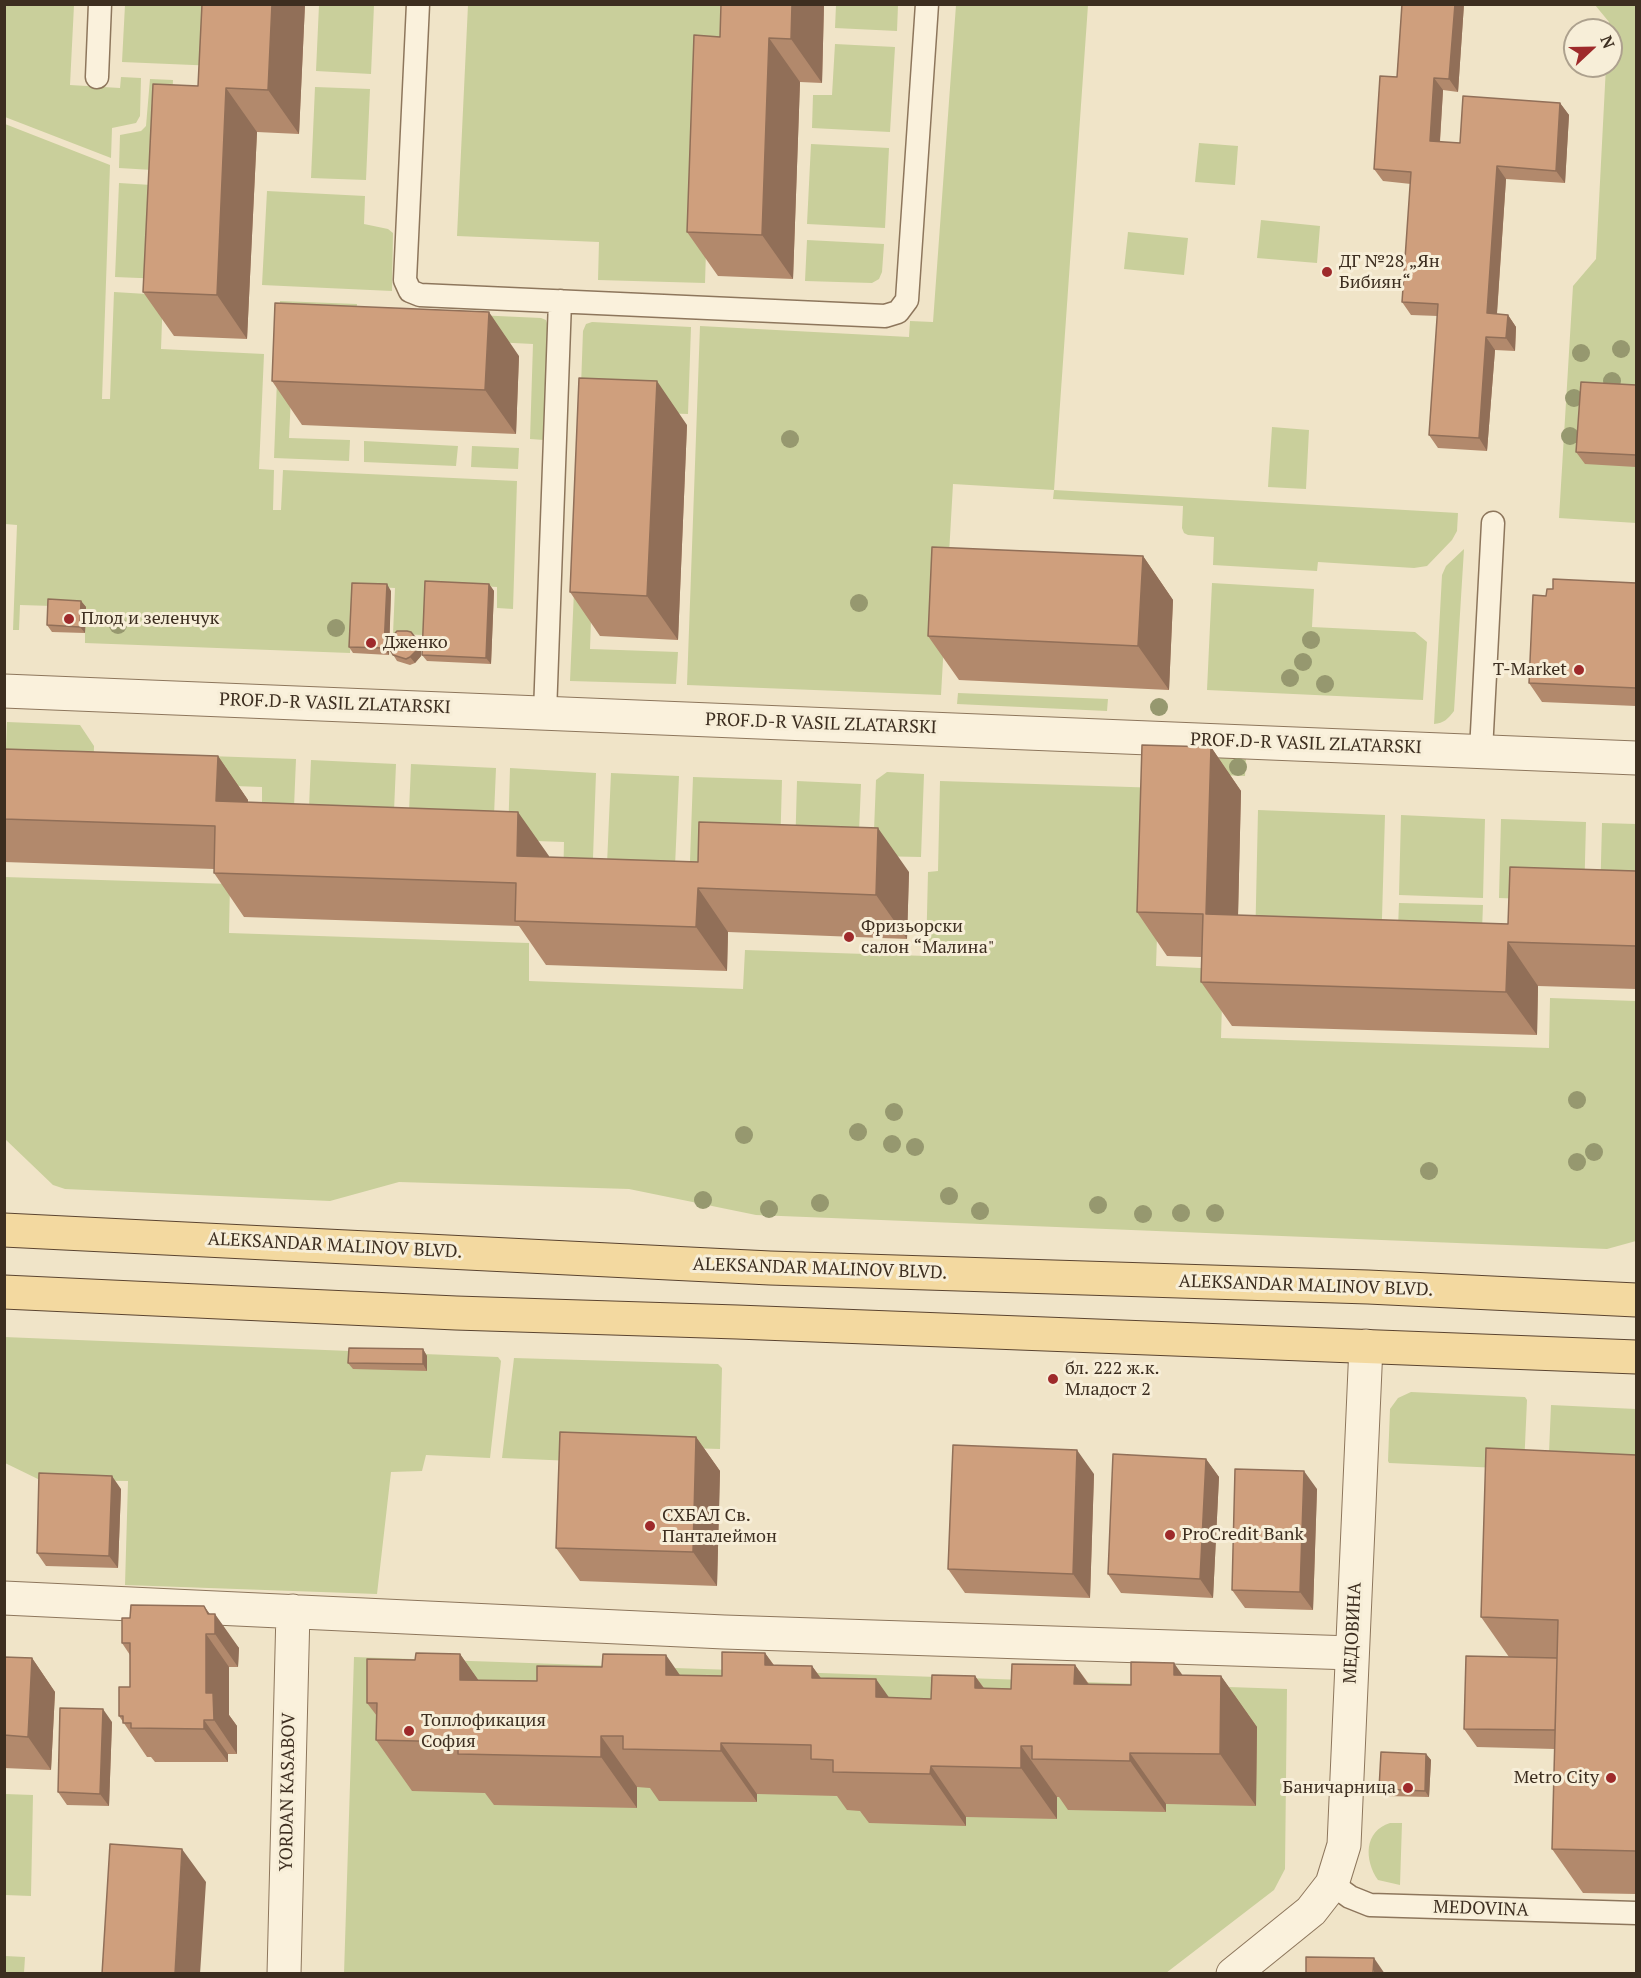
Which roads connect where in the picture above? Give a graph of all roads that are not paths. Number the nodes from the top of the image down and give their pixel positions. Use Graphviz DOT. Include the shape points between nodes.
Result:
graph roads {
  1 [pos="100,4"];
  2 [pos="418,4"];
  3 [pos="927,4"];
  4 [pos="97,77"];
  5 [pos="560,301"];
  6 [pos="1493,523"];
  7 [pos="4,691"];
  8 [pos="545,713"];
  9 [pos="1481,751"];
  10 [pos="1636,758"];
  11 [pos="4,1230"];
  12 [pos="4,1292"];
  13 [pos="1636,1300"];
  14 [pos="1366,1346"];
  15 [pos="1636,1357"];
  16 [pos="4,1598"];
  17 [pos="293,1611"];
  18 [pos="1352,1653"];
  19 [pos="1332,1884"];
  20 [pos="1636,1913"];
  21 [pos="284,1974"];
  22 [pos="1233,1974"];
  1 -- 4 [label="lane"];
  2 -- 5 [label="lane" via="405,280 410,291 420,295"];
  3 -- 5 [label="lane" via="907,300 898,312 885,316"];
  5 -- 8 [label="lane"];
  6 -- 9 [label="lane"];
  7 -- 8 [label="street, PROF.D-R VASIL ZLATARSKI"];
  8 -- 9 [label="street, PROF.D-R VASIL ZLATARSKI"];
  9 -- 10 [label="street, PROF.D-R VASIL ZLATARSKI"];
  11 -- 13 [label="main road, ALEKSANDAR MALINOV BLVD." via="770,1268"];
  12 -- 14 [label="main road" via="456,1313"];
  14 -- 15 [label="main road"];
  14 -- 18 [label="street, МЕДОВИНА"];
  16 -- 17 [label="street"];
  17 -- 18 [label="street" via="724,1632"];
  17 -- 21 [label="street, YORDAN KASABOV"];
  18 -- 19 [label="street, МЕДОВИНА" via="1344,1845"];
  19 -- 20 [label="lane, MEDOVINA" via="1370,1905"];
  19 -- 22 [label="street" via="1311,1911"];
}
